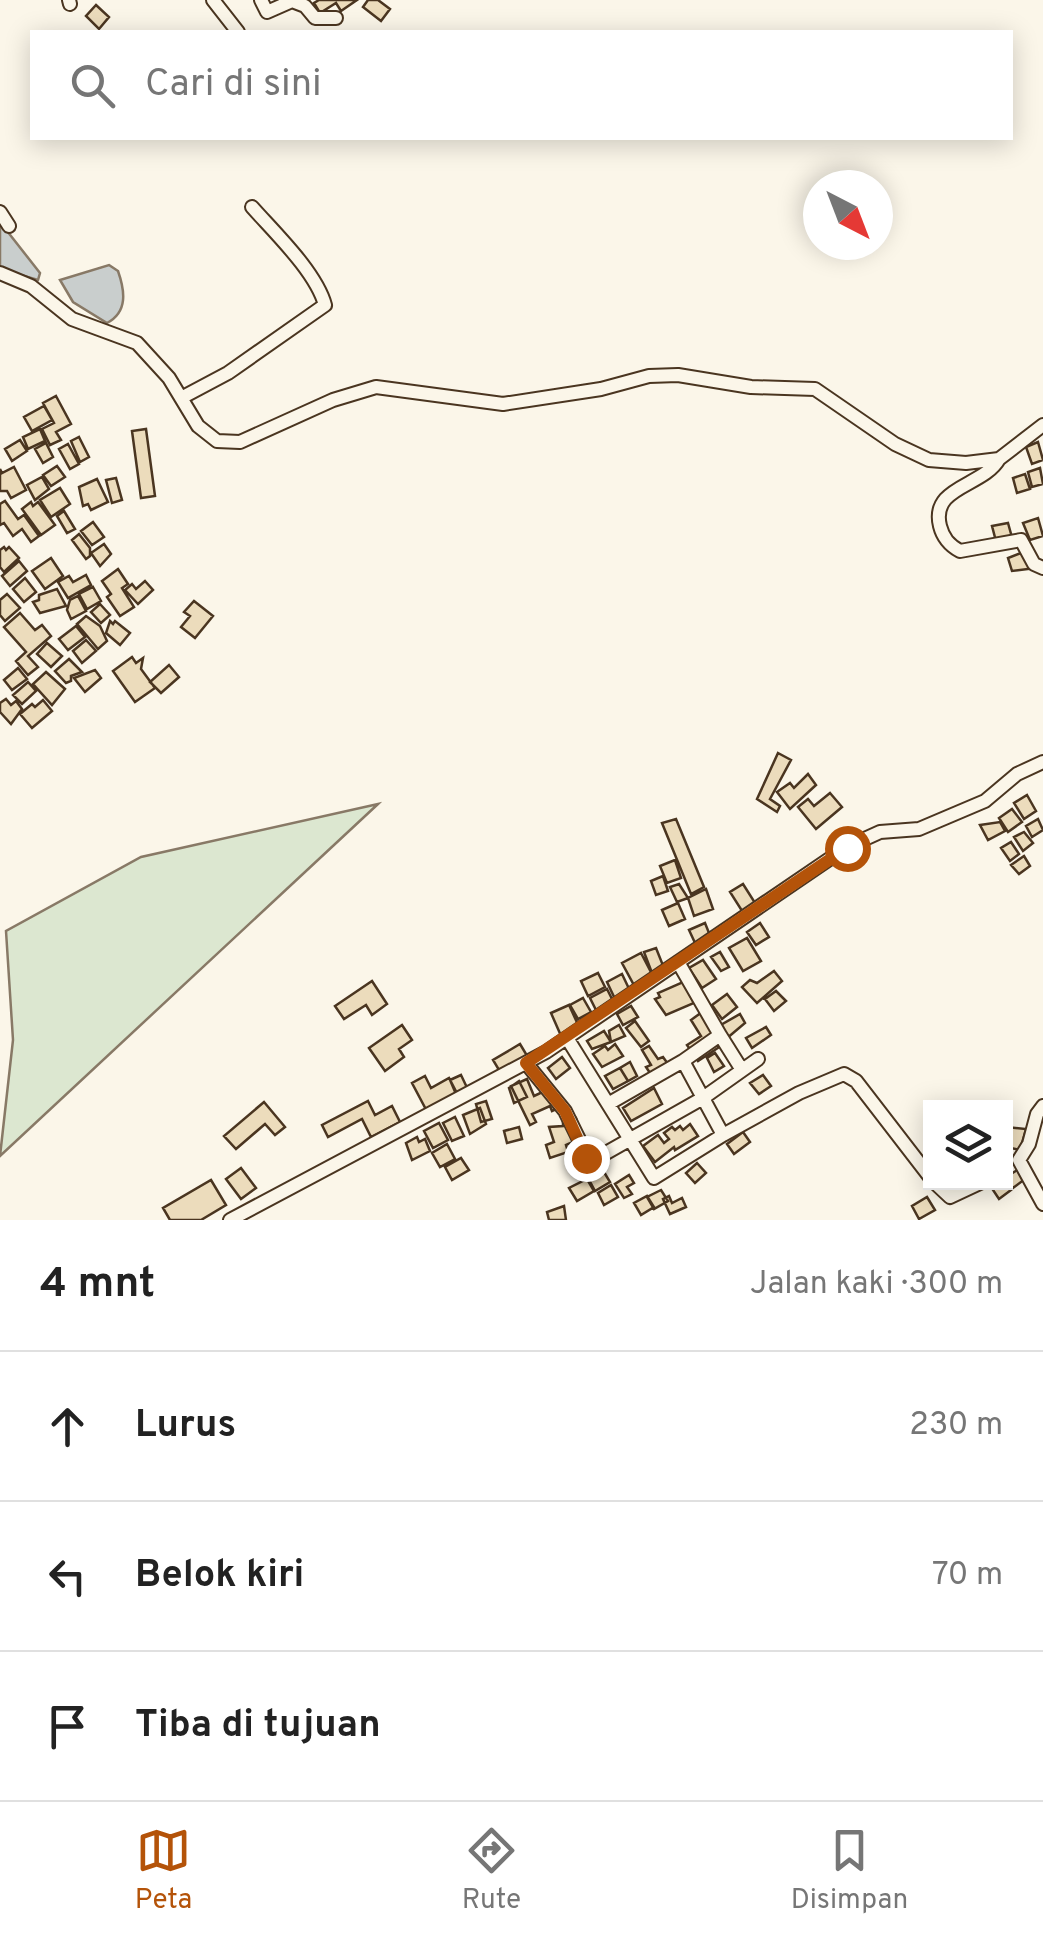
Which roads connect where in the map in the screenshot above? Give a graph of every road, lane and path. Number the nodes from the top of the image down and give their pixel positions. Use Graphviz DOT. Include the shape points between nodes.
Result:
graph roads {
  1 [pos="213,0"];
  2 [pos="261,0"];
  3 [pos="336,18"];
  4 [pos="236,30"];
  5 [pos="252,208"];
  6 [pos="0,212"];
  7 [pos="9,226"];
  8 [pos="0,273"];
  9 [pos="181,398"];
  10 [pos="1043,425"];
  11 [pos="999,459"];
  12 [pos="1043,568"];
  13 [pos="1043,762"];
  14 [pos="678,962"];
  15 [pos="720,1035"];
  16 [pos="567,1038"];
  17 [pos="758,1059"];
  18 [pos="683,1061"];
  19 [pos="526,1063"];
  20 [pos="742,1070"];
  21 [pos="703,1098"];
  22 [pos="608,1104"];
  23 [pos="1043,1106"];
  24 [pos="724,1135"];
  25 [pos="628,1141"];
  26 [pos="1020,1164"];
  27 [pos="923,1168"];
  28 [pos="1013,1168"];
  29 [pos="943,1190"];
  30 [pos="965,1190"];
  31 [pos="1043,1204"];
  32 [pos="230,1220"];
  1 -- 4 [label="street"];
  2 -- 3 [label="street" via="268,12 292,1 315,18"];
  5 -- 9 [label="street" via="295,256 325,305"];
  6 -- 7 [label="street"];
  8 -- 9 [label="street" via="31,286 72,318 137,342"];
  9 -- 11 [label="street" via="207,435 240,442 376,387 502,404 678,375 815,389 930,460"];
  10 -- 11 [label="street"];
  11 -- 12 [label="street" via="989,474 942,502 941,531 960,551 1021,540"];
  13 -- 14 [label="street" via="985,801 919,829 880,832 847,848"];
  14 -- 15 [label="street"];
  14 -- 16 [label="street"];
  15 -- 18 [label="street"];
  15 -- 20 [label="street"];
  16 -- 19 [label="street"];
  16 -- 22 [label="street"];
  17 -- 20 [label="street"];
  18 -- 21 [label="street"];
  18 -- 22 [label="street"];
  19 -- 25 [label="street" via="565,1111 588,1161"];
  19 -- 32 [label="street"];
  20 -- 21 [label="street"];
  21 -- 24 [label="street"];
  21 -- 25 [label="street"];
  22 -- 25 [label="street"];
  23 -- 26 [label="street"];
  24 -- 25 [label="street" via="656,1178"];
  24 -- 27 [label="street" via="844,1074 856,1080"];
  26 -- 28 [label="street"];
  26 -- 31 [label="street"];
  29 -- 30 [label="street" via="950,1197"];
}
